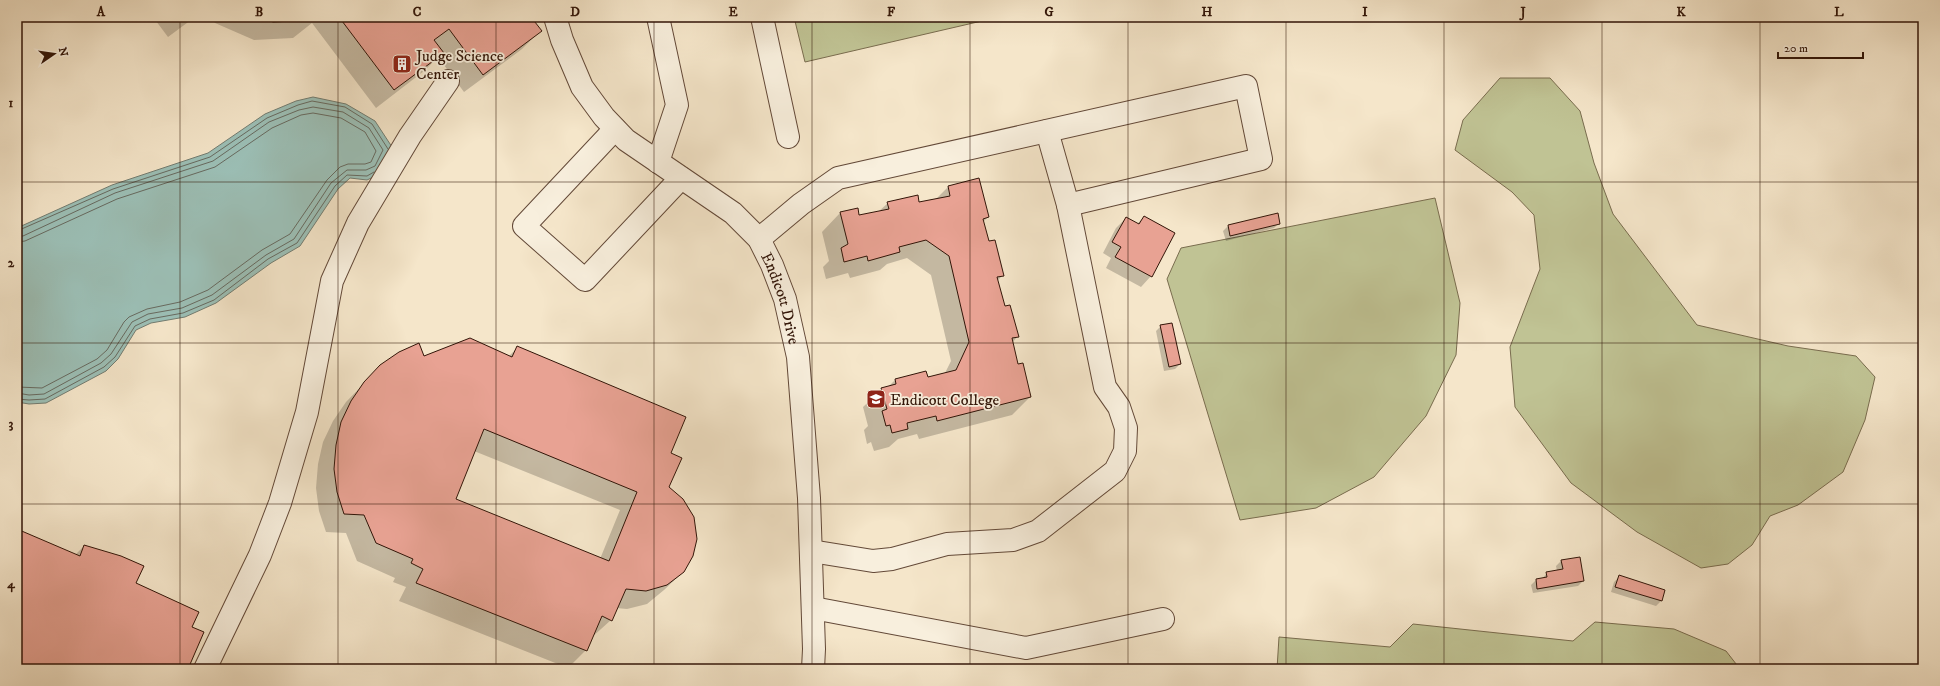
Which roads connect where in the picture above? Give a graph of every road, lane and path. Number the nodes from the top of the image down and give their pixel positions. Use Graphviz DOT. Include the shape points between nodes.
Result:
graph roads {
  1 [pos="555,17"];
  2 [pos="658,17"];
  3 [pos="762,17"];
  4 [pos="448,81"];
  5 [pos="615,129"];
  6 [pos="1047,131"];
  7 [pos="788,137"];
  8 [pos="658,162"];
  9 [pos="681,178"];
  10 [pos="1068,205"];
  11 [pos="759,239"];
  12 [pos="811,551"];
  13 [pos="813,608"];
  14 [pos="1163,619"];
  15 [pos="205,669"];
  16 [pos="813,669"];
  1 -- 5 [label="street, Endicott Drive" via="582,87"];
  2 -- 8 [label="street" via="677,105"];
  3 -- 7 [label="street"];
  4 -- 15 [label="street" via="410,136 358,223 332,281 306,412 280,503 260,555"];
  5 -- 8 [label="street, Endicott Drive" via="626,140"];
  5 -- 9 [label="street" via="524,226 585,280"];
  6 -- 10 [label="street"];
  6 -- 10 [label="street" via="1246,86 1261,159"];
  6 -- 11 [label="street" via="838,178 801,204"];
  8 -- 9 [label="street, Endicott Drive"];
  9 -- 11 [label="street, Endicott Drive" via="733,213"];
  10 -- 12 [label="street" via="1105,387 1119,408 1126,428 1125,451 1115,470 1038,531 1013,540 947,544 892,559 873,561"];
  11 -- 12 [label="street, Endicott Drive" via="785,300 798,357"];
  12 -- 13 [label="street, Endicott Drive"];
  13 -- 14 [label="street" via="1026,648"];
  13 -- 16 [label="street, Endicott Drive"];
}
